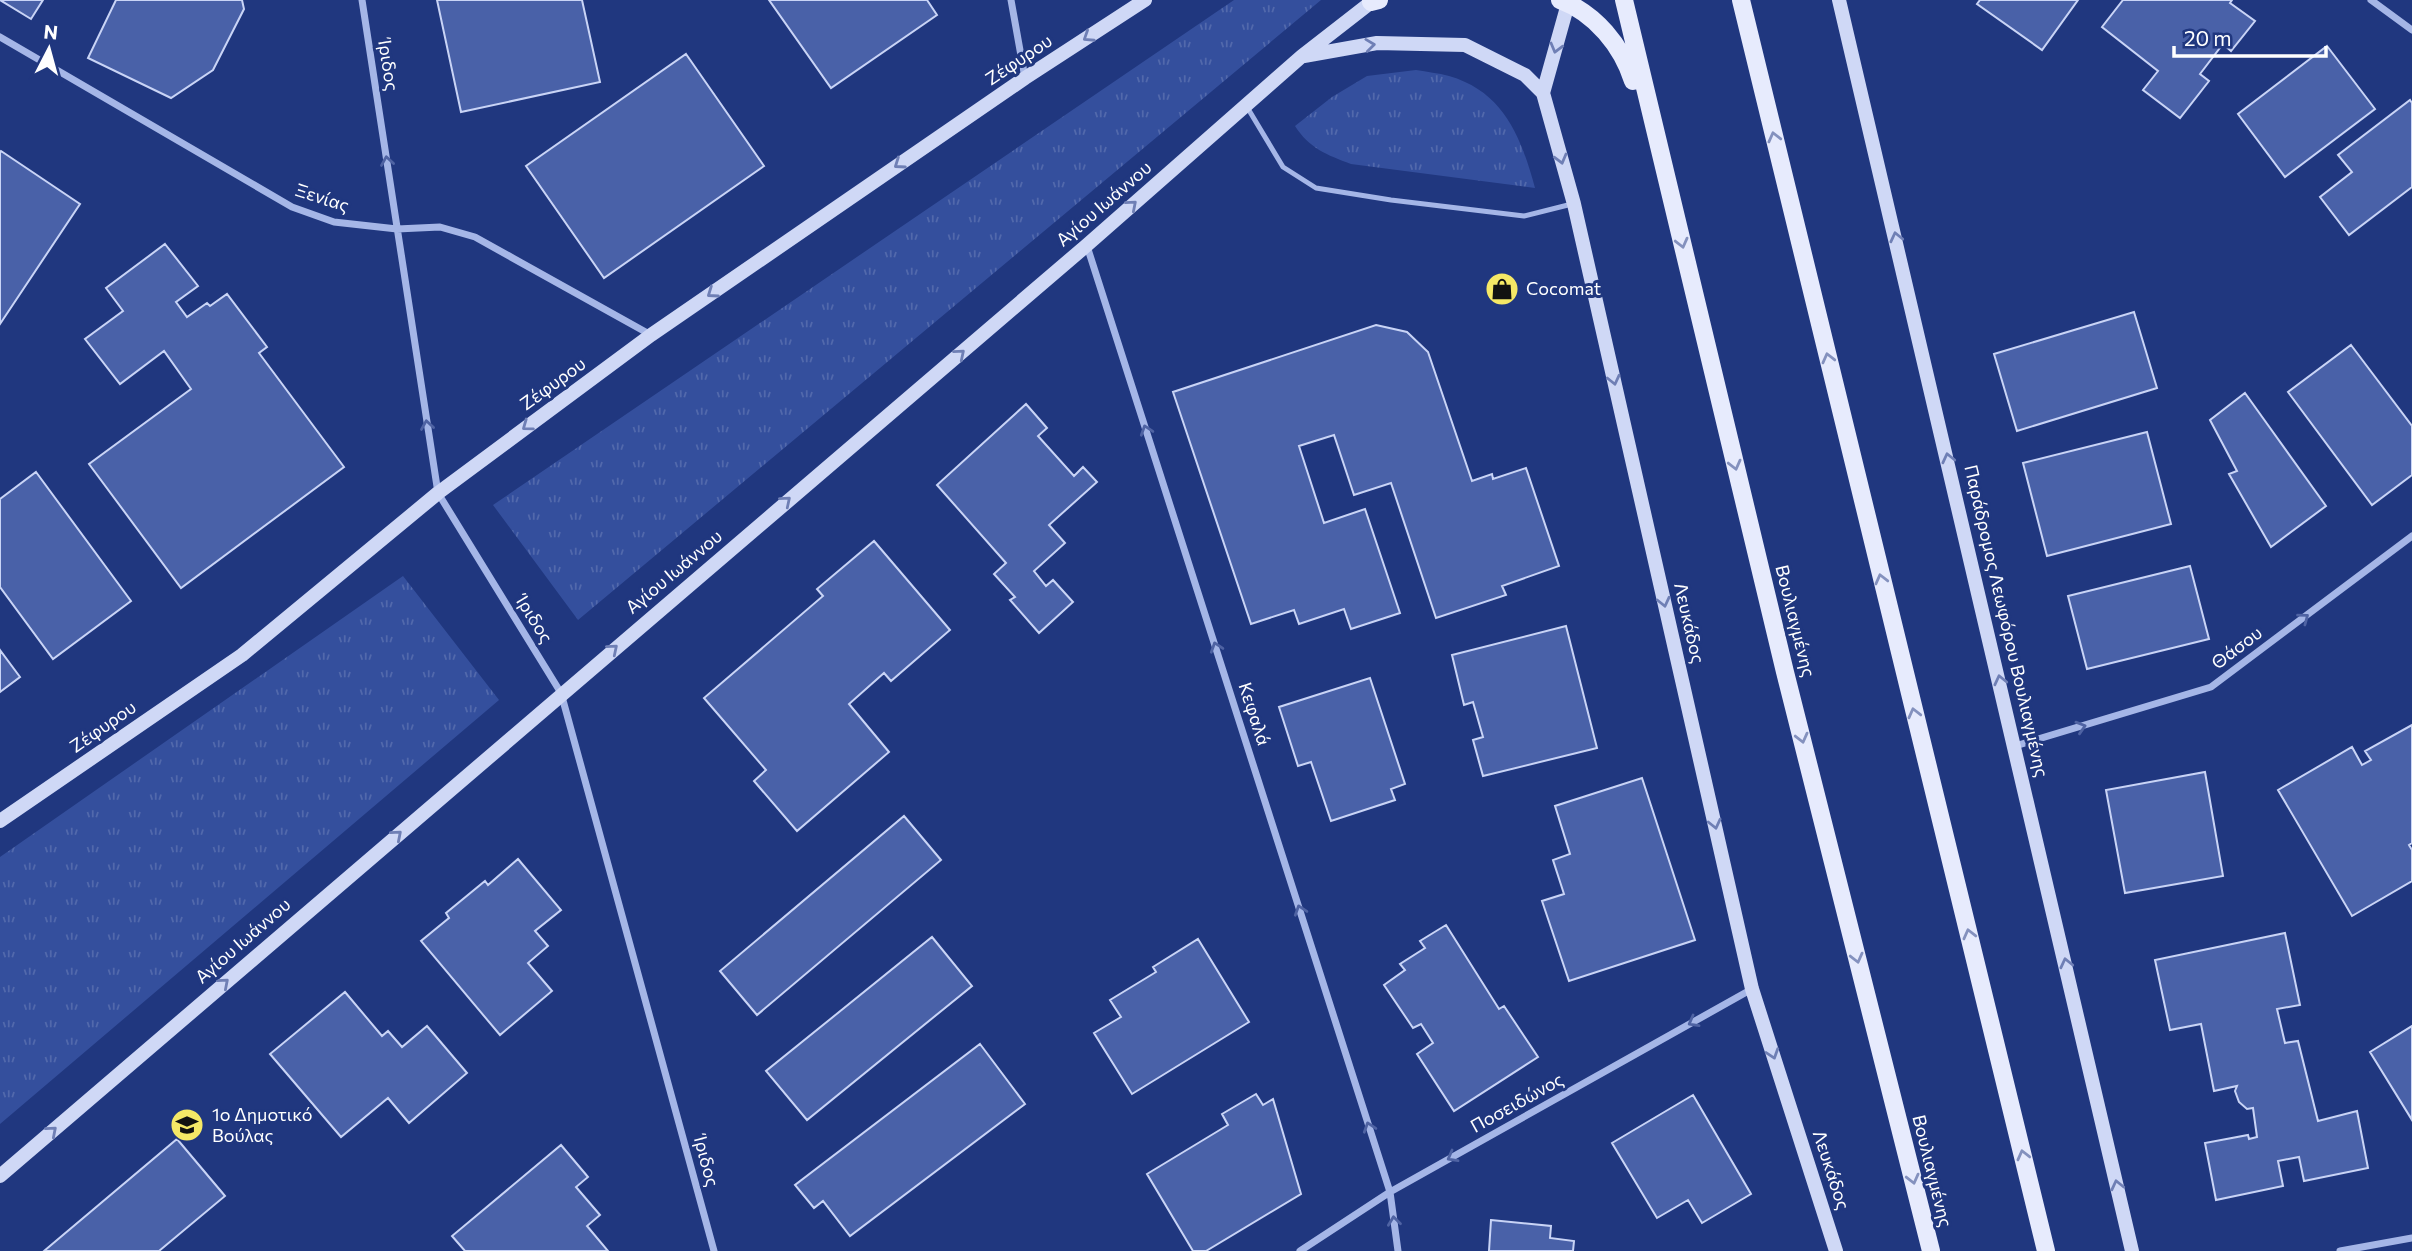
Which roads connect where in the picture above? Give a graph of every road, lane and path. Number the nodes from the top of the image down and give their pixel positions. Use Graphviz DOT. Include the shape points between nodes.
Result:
graph roads {
  1 [pos="362,0"];
  2 [pos="1011,0"];
  3 [pos="1145,0"];
  4 [pos="1624,0"];
  5 [pos="1741,0"];
  6 [pos="1839,0"];
  7 [pos="2371,0"];
  8 [pos="1375,1"];
  9 [pos="1565,1"];
  10 [pos="2412,30"];
  11 [pos="0,37"];
  12 [pos="1302,56"];
  13 [pos="1025,78"];
  14 [pos="1544,93"];
  15 [pos="1246,105"];
  16 [pos="1666,177"];
  17 [pos="1574,204"];
  18 [pos="397,229"];
  19 [pos="1087,245"];
  20 [pos="651,335"];
  21 [pos="438,492"];
  22 [pos="2412,536"];
  23 [pos="561,693"];
  24 [pos="2015,746"];
  25 [pos="0,821"];
  26 [pos="1752,989"];
  27 [pos="0,1176"];
  28 [pos="1390,1192"];
  29 [pos="2412,1238"];
  30 [pos="1931,1250"];
  31 [pos="714,1251"];
  32 [pos="1300,1251"];
  33 [pos="1398,1251"];
  34 [pos="1836,1251"];
  35 [pos="2046,1251"];
  36 [pos="2132,1251"];
  37 [pos="2340,1251"];
  18 -- 1 [label="street, Ίριδος, one-way"];
  2 -- 13 [label="street"];
  3 -- 13 [label="street, Ζέφυρου, one-way"];
  4 -- 16 [label="main road, Βουλιαγμένης"];
  35 -- 5 [label="main road, one-way"];
  24 -- 6 [label="street, Παράδρομος Λεωφόρου Βουλιαγμένης, one-way"];
  7 -- 10 [label="street"];
  8 -- 12 [label="street, Αγίου Ιωάννου"];
  9 -- 14 [label="street, one-way"];
  9 -- 16 [label="main road" via="1604,30 1628,64"];
  11 -- 18 [label="street, Ξενίας" via="292,207 334,222"];
  12 -- 14 [label="street, one-way" via="1377,43 1465,45 1525,75"];
  12 -- 15 [label="street, Αγίου Ιωάννου"];
  13 -- 20 [label="street, Ζέφυρου, one-way"];
  14 -- 17 [label="street, Λευκάδος, one-way"];
  15 -- 17 [label="lane" via="1283,167 1316,188 1524,216"];
  19 -- 15 [label="street, Αγίου Ιωάννου, one-way"];
  16 -- 30 [label="main road, Βουλιαγμένης, one-way"];
  17 -- 26 [label="street, Λευκάδος, one-way"];
  18 -- 20 [label="street, Ξενίας" via="440,226 475,237"];
  21 -- 18 [label="street, Ίριδος, one-way"];
  23 -- 19 [label="street, Αγίου Ιωάννου, one-way"];
  28 -- 19 [label="street, Κεφαλά, one-way"];
  20 -- 21 [label="street, Ζέφυρου, one-way"];
  21 -- 23 [label="street, Ίριδος"];
  21 -- 25 [label="street, Ζέφυρου" via="242,654"];
  24 -- 22 [label="street, Θάσου, one-way" via="2211,687"];
  27 -- 23 [label="street, Αγίου Ιωάννου, one-way"];
  23 -- 31 [label="street, Ίριδος"];
  36 -- 24 [label="street, Παράδρομος Λεωφόρου Βουλιαγμένης, one-way"];
  26 -- 28 [label="street, Ποσειδώνος, one-way"];
  26 -- 34 [label="street, Λευκάδος, one-way"];
  28 -- 32 [label="street, Ποσειδώνος"];
  33 -- 28 [label="street, Κεφαλά, one-way"];
  29 -- 37 [label="street"];
}
